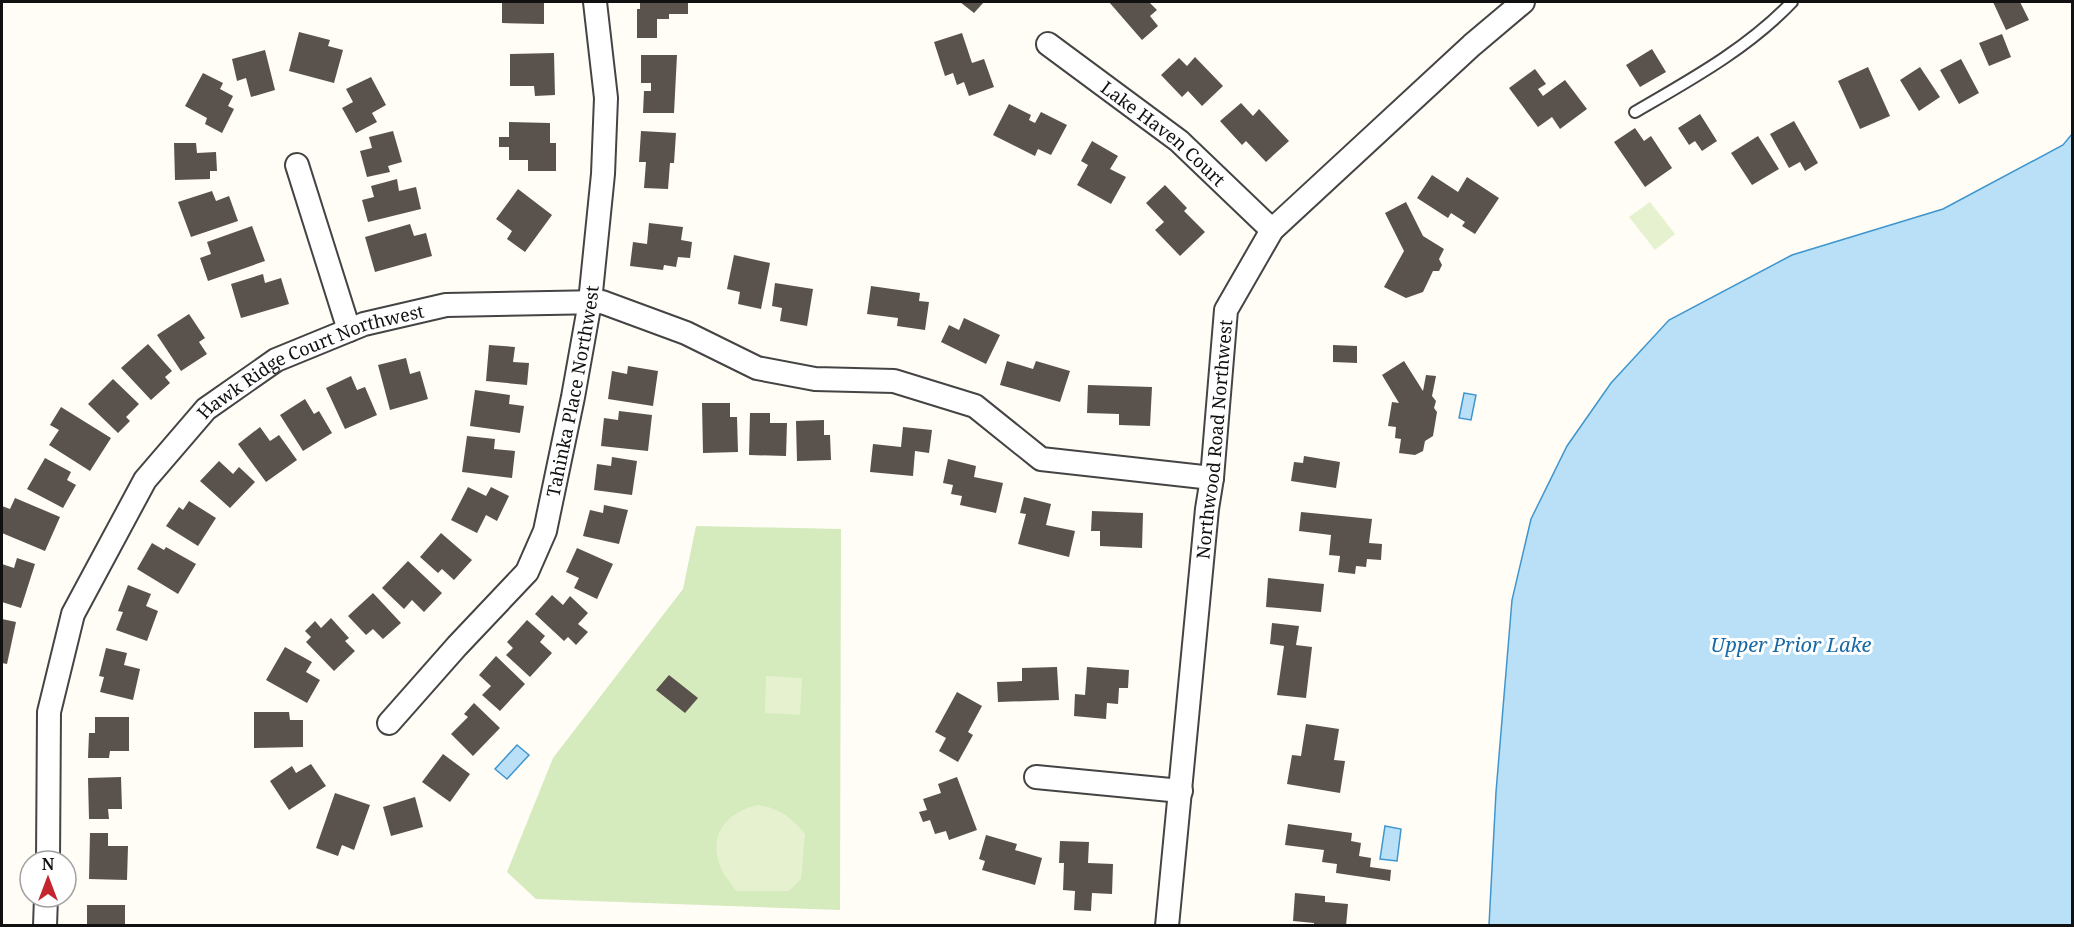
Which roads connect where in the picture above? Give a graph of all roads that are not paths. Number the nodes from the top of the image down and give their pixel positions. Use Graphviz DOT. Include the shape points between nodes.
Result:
graph roads {
  1 [pos="595,2"];
  2 [pos="1523,2"];
  3 [pos="1792,2"];
  4 [pos="1048,44"];
  5 [pos="1635,112"];
  6 [pos="297,165"];
  7 [pos="1272,230"];
  8 [pos="590,302"];
  9 [pos="350,330"];
  10 [pos="1212,478"];
  11 [pos="388,723"];
  12 [pos="1036,777"];
  13 [pos="1181,791"];
  14 [pos="48,849"];
  15 [pos="46,909"];
  16 [pos="45,926"];
  17 [pos="1167,926"];
  1 -- 8 [label="street, Tahinka Place Northwest" via="606,98"];
  2 -- 7 [label="street, Northwood Road Northwest"];
  3 -- 5 [label="lane" via="1721,60"];
  4 -- 7 [label="street, Lake Haven Court" via="1179,141"];
  6 -- 9 [label="street"];
  7 -- 10 [label="street, Northwood Road Northwest" via="1226,310"];
  8 -- 9 [label="street, Hawk Ridge Court Northwest" via="446,305"];
  8 -- 10 [label="street, Hawk Ridge Court Northwest" via="602,302 686,333 757,368 815,380 894,381 975,406 1041,459"];
  8 -- 11 [label="street, Tahinka Place Northwest" via="545,531 527,572"];
  9 -- 14 [label="street, Hawk Ridge Court Northwest" via="276,360 206,409 145,480 73,614 49,712"];
  10 -- 13 [label="street, Northwood Road Northwest"];
  12 -- 13 [label="street"];
  13 -- 17 [label="street, Northwood Road Northwest"];
  15 -- 16 [label="street"];
}
